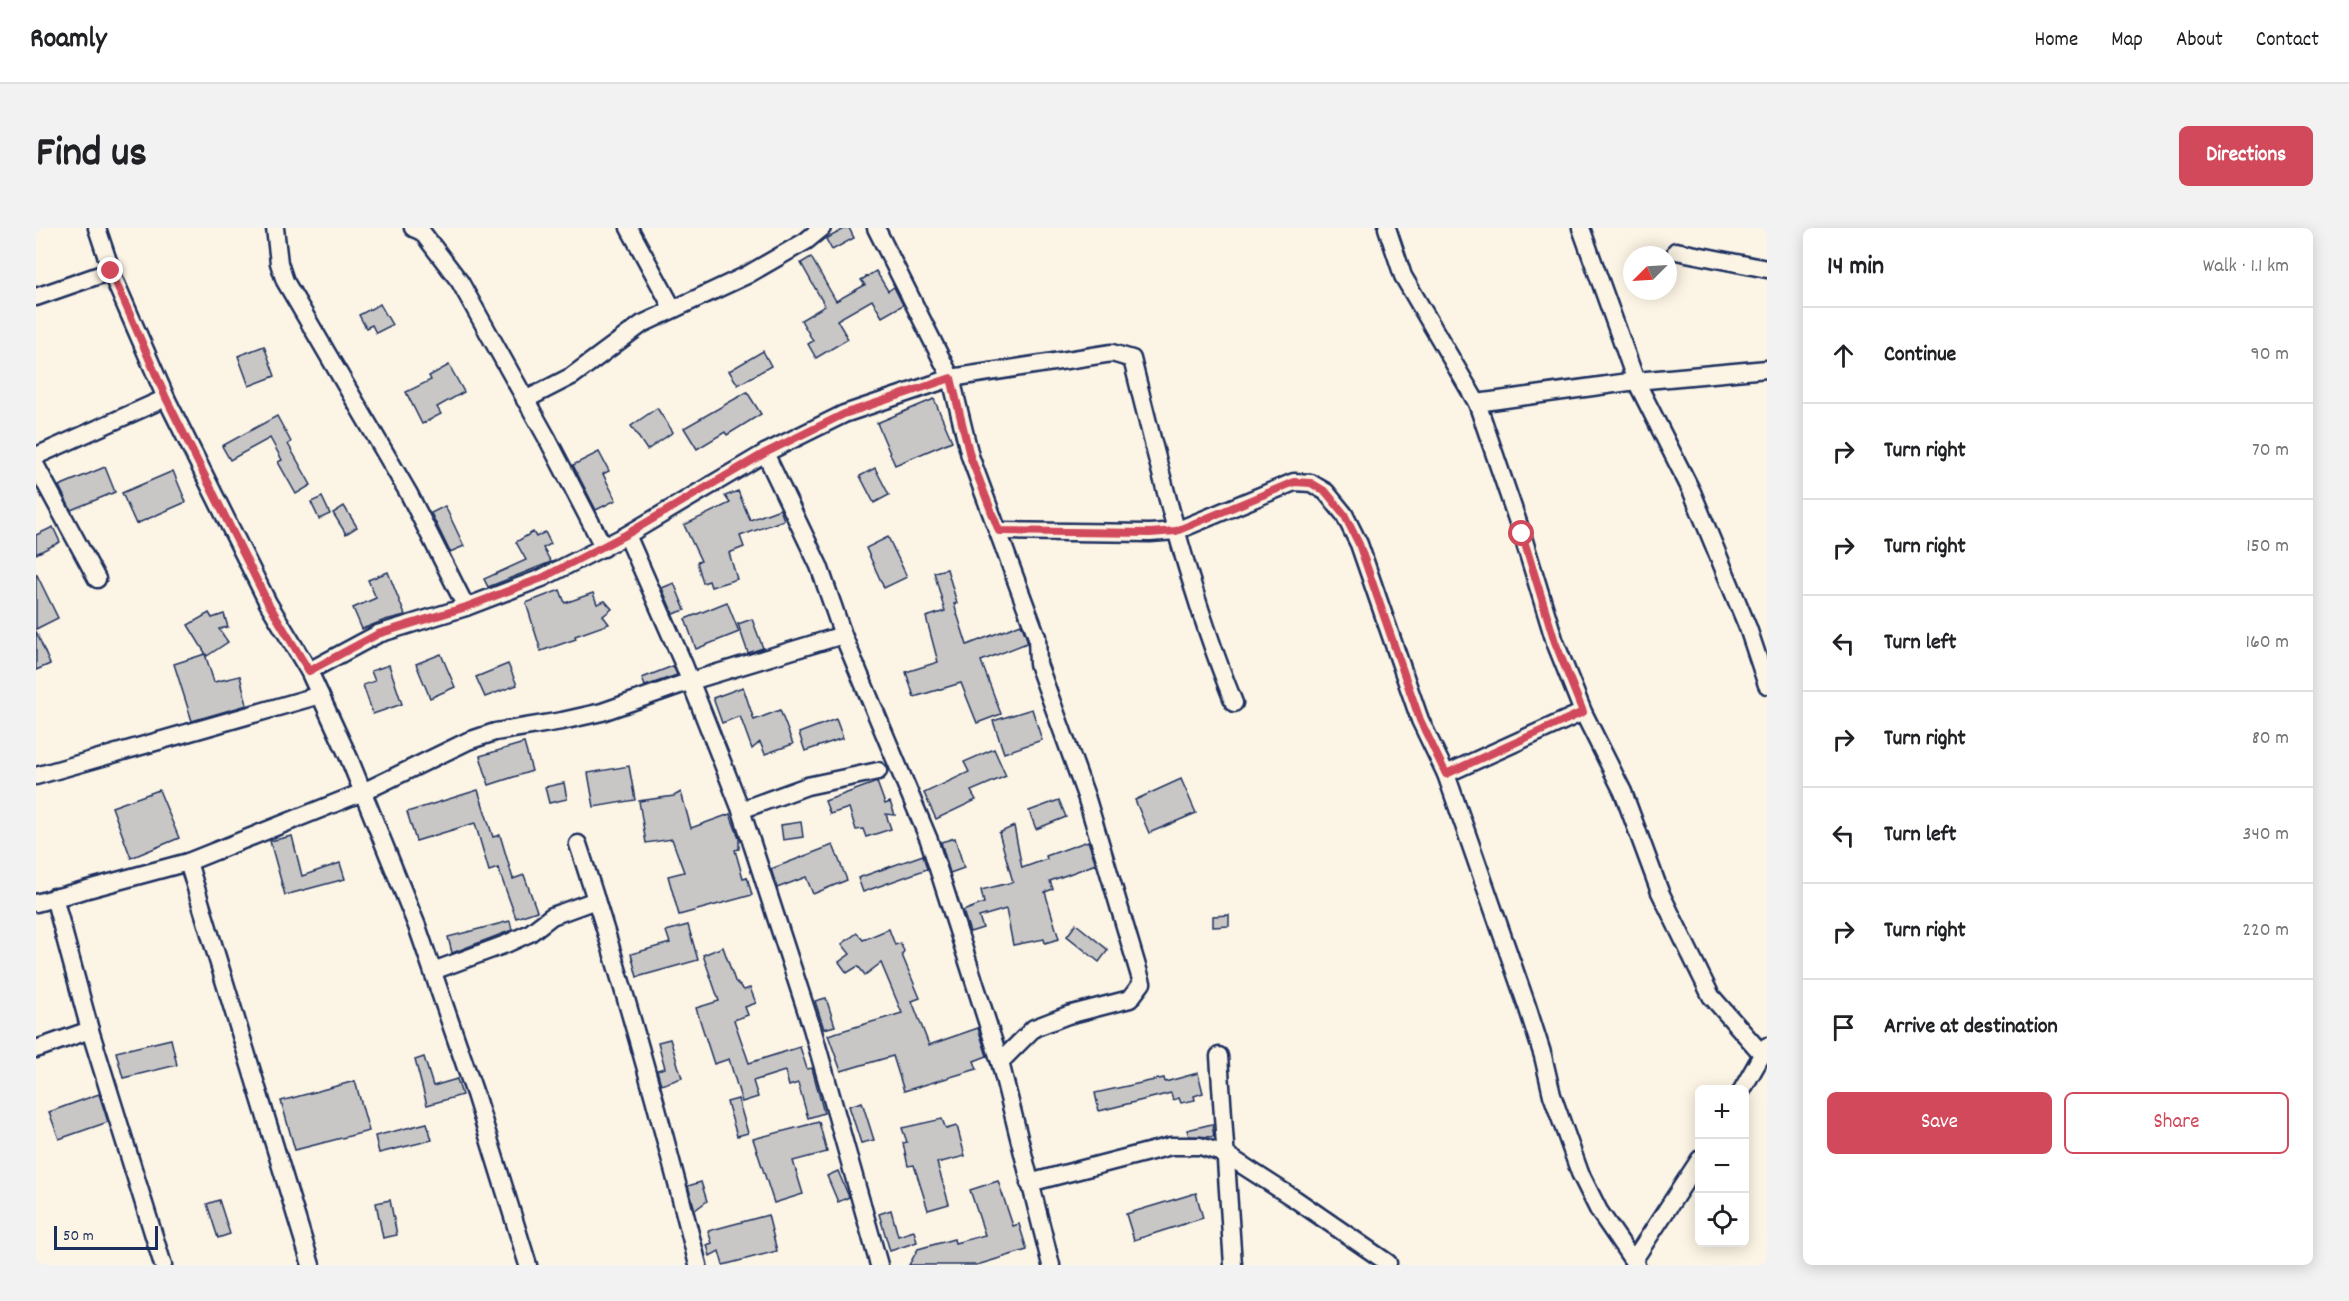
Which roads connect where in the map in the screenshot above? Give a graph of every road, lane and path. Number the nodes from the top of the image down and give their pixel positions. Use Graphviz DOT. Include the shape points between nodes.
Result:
graph roads {
  1 [pos="97,228"];
  2 [pos="276,228"];
  3 [pos="413,228"];
  4 [pos="629,228"];
  5 [pos="822,228"];
  6 [pos="876,228"];
  7 [pos="1387,228"];
  8 [pos="1581,228"];
  9 [pos="1677,251"];
  10 [pos="1767,268"];
  11 [pos="111,271"];
  12 [pos="36,297"];
  13 [pos="673,309"];
  14 [pos="1767,369"];
  15 [pos="951,378"];
  16 [pos="1636,381"];
  17 [pos="166,398"];
  18 [pos="525,400"];
  19 [pos="1477,403"];
  20 [pos="765,453"];
  21 [pos="36,456"];
  22 [pos="36,466"];
  23 [pos="999,531"];
  24 [pos="1176,531"];
  25 [pos="627,534"];
  26 [pos="604,548"];
  27 [pos="97,579"];
  28 [pos="466,607"];
  29 [pos="843,634"];
  30 [pos="309,671"];
  31 [pos="691,681"];
  32 [pos="1767,685"];
  33 [pos="320,695"];
  34 [pos="1234,703"];
  35 [pos="1583,712"];
  36 [pos="878,771"];
  37 [pos="1446,774"];
  38 [pos="36,776"];
  39 [pos="363,792"];
  40 [pos="741,810"];
  41 [pos="578,844"];
  42 [pos="188,862"];
  43 [pos="54,897"];
  44 [pos="596,900"];
  45 [pos="36,903"];
  46 [pos="433,970"];
  47 [pos="90,1030"];
  48 [pos="36,1049"];
  49 [pos="1765,1051"];
  50 [pos="1219,1056"];
  51 [pos="1000,1062"];
  52 [pos="1744,1085"];
  53 [pos="1225,1154"];
  54 [pos="1695,1167"];
  55 [pos="1029,1183"];
  56 [pos="1388,1263"];
  57 [pos="1634,1263"];
  58 [pos="163,1265"];
  59 [pos="311,1265"];
  60 [pos="528,1265"];
  61 [pos="698,1265"];
  62 [pos="879,1265"];
  63 [pos="1051,1265"];
  64 [pos="1233,1265"];
  1 -- 11 [label="street"];
  2 -- 28 [label="street" via="285,281 409,494"];
  3 -- 18 [label="street" via="422,232 460,282"];
  4 -- 13 [label="street"];
  5 -- 13 [label="street" via="747,275"];
  6 -- 15 [label="street"];
  7 -- 19 [label="street" via="1403,276"];
  8 -- 16 [label="street"];
  9 -- 10 [label="street"];
  11 -- 12 [label="street"];
  11 -- 17 [label="street"];
  13 -- 18 [label="street" via="642,324 572,376"];
  14 -- 16 [label="street"];
  15 -- 20 [label="street" via="844,414"];
  15 -- 23 [label="street" via="970,456"];
  15 -- 24 [label="street" via="1112,353 1132,360"];
  16 -- 19 [label="street"];
  16 -- 32 [label="street" via="1692,492"];
  17 -- 21 [label="street"];
  17 -- 30 [label="street" via="268,603"];
  18 -- 26 [label="street"];
  19 -- 35 [label="street" via="1555,642"];
  20 -- 25 [label="street"];
  20 -- 29 [label="street" via="819,566"];
  22 -- 27 [label="street"];
  23 -- 24 [label="street"];
  23 -- 51 [label="street" via="1037,637 1038,664 1086,796 1142,983 1130,999 1034,1028"];
  24 -- 34 [label="street"];
  24 -- 37 [label="street" via="1294,482 1311,483 1326,492 1344,514 1359,544 1420,720"];
  25 -- 26 [label="street"];
  25 -- 31 [label="street"];
  26 -- 28 [label="street" via="542,578"];
  28 -- 30 [label="street" via="378,634"];
  29 -- 31 [label="street"];
  29 -- 51 [label="street" via="929,840"];
  30 -- 33 [label="street"];
  31 -- 39 [label="street" via="602,712 495,732 468,741"];
  31 -- 40 [label="street"];
  33 -- 38 [label="street"];
  33 -- 39 [label="street"];
  35 -- 37 [label="street"];
  35 -- 49 [label="street" via="1623,792 1660,892 1711,996"];
  36 -- 40 [label="street" via="807,786"];
  37 -- 57 [label="street" via="1580,1173 1599,1211"];
  39 -- 42 [label="street"];
  39 -- 46 [label="street"];
  40 -- 62 [label="street" via="812,1028"];
  41 -- 44 [label="street"];
  42 -- 43 [label="street"];
  42 -- 59 [label="street"];
  43 -- 45 [label="street"];
  43 -- 47 [label="street"];
  44 -- 46 [label="street" via="552,916 530,933 506,944"];
  44 -- 61 [label="street" via="660,1116"];
  46 -- 60 [label="street"];
  47 -- 48 [label="street"];
  47 -- 58 [label="street"];
  49 -- 52 [label="street"];
  50 -- 53 [label="street"];
  51 -- 55 [label="street"];
  53 -- 55 [label="street" via="1200,1146 1171,1146"];
  53 -- 56 [label="street"];
  53 -- 64 [label="street"];
  54 -- 57 [label="street"];
  55 -- 63 [label="street"];
}
